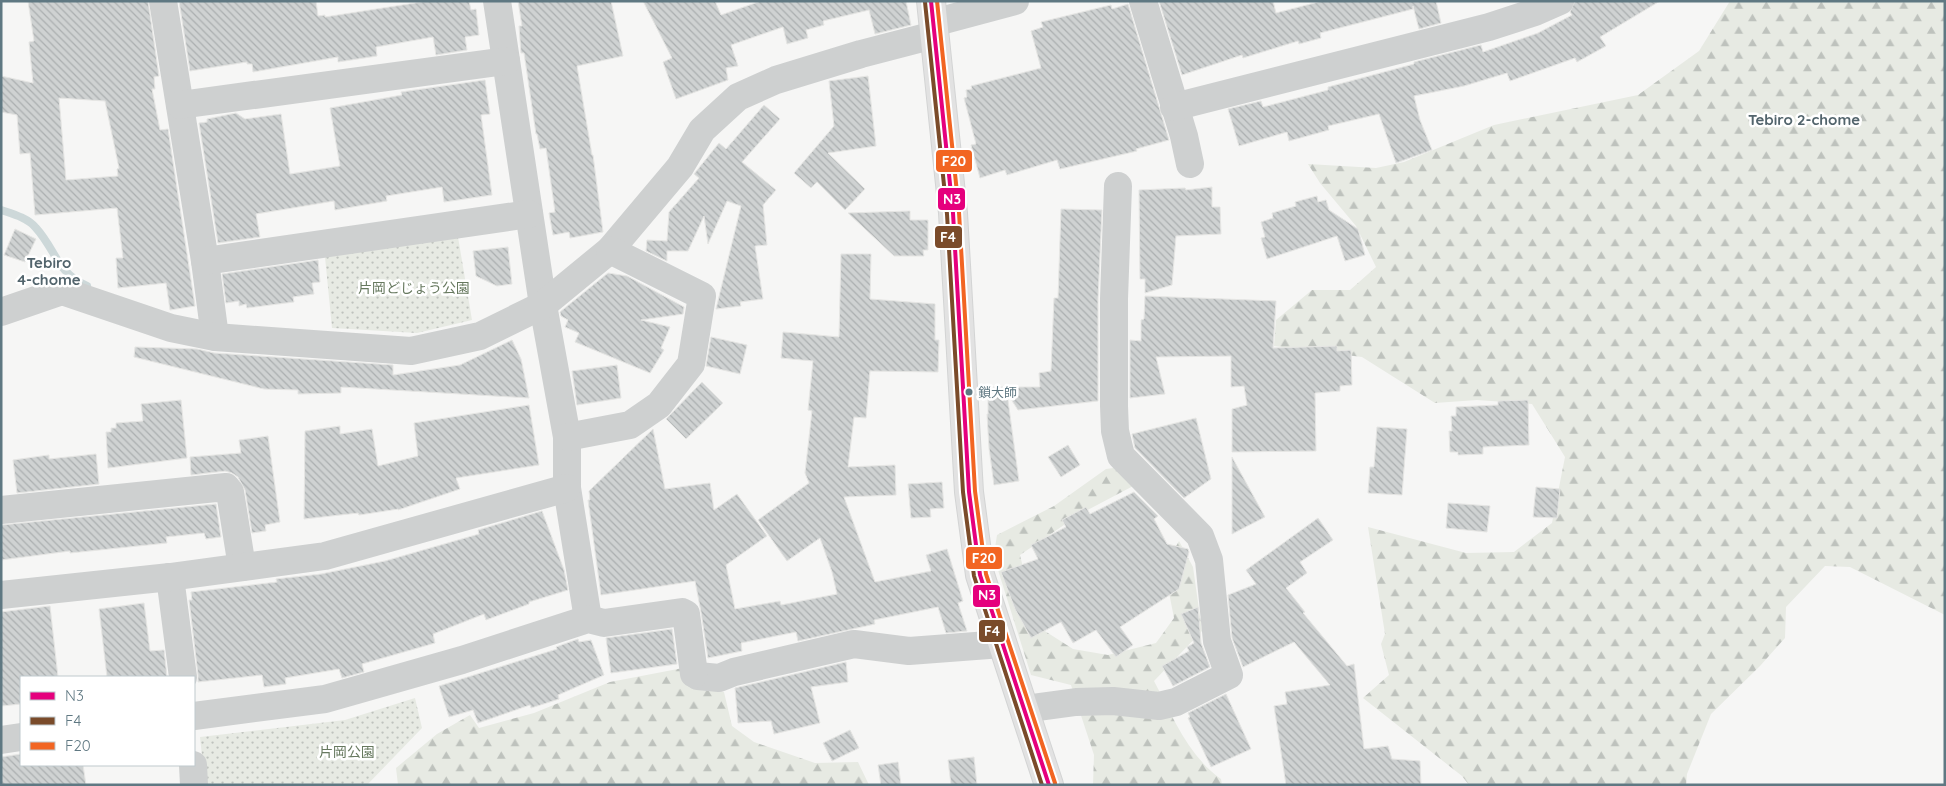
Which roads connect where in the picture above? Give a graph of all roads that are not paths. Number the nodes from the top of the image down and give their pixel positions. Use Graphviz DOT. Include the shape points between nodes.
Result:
graph roads {
  1 [pos="164,1"];
  2 [pos="496,1"];
  3 [pos="1015,1"];
  4 [pos="1144,1"];
  5 [pos="1560,1"];
  6 [pos="933,20"];
  7 [pos="506,61"];
  8 [pos="180,106"];
  9 [pos="1174,107"];
  10 [pos="1190,164"];
  11 [pos="1118,186"];
  12 [pos="529,214"];
  13 [pos="610,250"];
  14 [pos="205,261"];
  15 [pos="543,305"];
  16 [pos="1,312"];
  17 [pos="215,337"];
  18 [pos="567,437"];
  19 [pos="567,488"];
  20 [pos="1,510"];
  21 [pos="242,567"];
  22 [pos="170,577"];
  23 [pos="1,595"];
  24 [pos="588,619"];
  25 [pos="1002,644"];
  26 [pos="183,676"];
  27 [pos="1024,709"];
  28 [pos="195,716"];
  29 [pos="20,737"];
  30 [pos="1,740"];
  31 [pos="193,766"];
  32 [pos="194,785"];
  33 [pos="1049,785"];
  1 -- 8 [label="street"];
  2 -- 7 [label="street"];
  3 -- 6 [label="street"];
  4 -- 9 [label="street"];
  5 -- 9 [label="street" via="1489,26"];
  6 -- 13 [label="street" via="861,54 776,80 738,97 702,130 680,167"];
  6 -- 25 [label="main road" via="953,213 973,535 980,575"];
  7 -- 8 [label="street"];
  7 -- 12 [label="street"];
  8 -- 14 [label="street"];
  9 -- 10 [label="street"];
  11 -- 27 [label="street" via="1114,299 1115,431 1121,456 1200,536 1209,560 1217,641 1229,676 1176,702 1159,706 1113,701"];
  12 -- 14 [label="street"];
  12 -- 15 [label="street"];
  13 -- 15 [label="street"];
  13 -- 18 [label="street" via="702,296 691,364 659,405 630,426"];
  14 -- 17 [label="street"];
  15 -- 17 [label="street" via="480,336 411,351"];
  15 -- 18 [label="street"];
  16 -- 17 [label="street" via="62,291 171,328"];
  18 -- 19 [label="street"];
  19 -- 21 [label="street" via="325,556"];
  19 -- 24 [label="street"];
  20 -- 21 [label="street" via="226,488 230,492"];
  21 -- 22 [label="street"];
  22 -- 23 [label="street"];
  22 -- 26 [label="street"];
  24 -- 25 [label="street" via="604,623 682,612 686,614 696,675 719,678 854,644 909,651"];
  24 -- 28 [label="street" via="462,660 325,699"];
  25 -- 27 [label="main road"];
  27 -- 33 [label="main road"];
  29 -- 30 [label="street"];
  31 -- 32 [label="street"];
}
